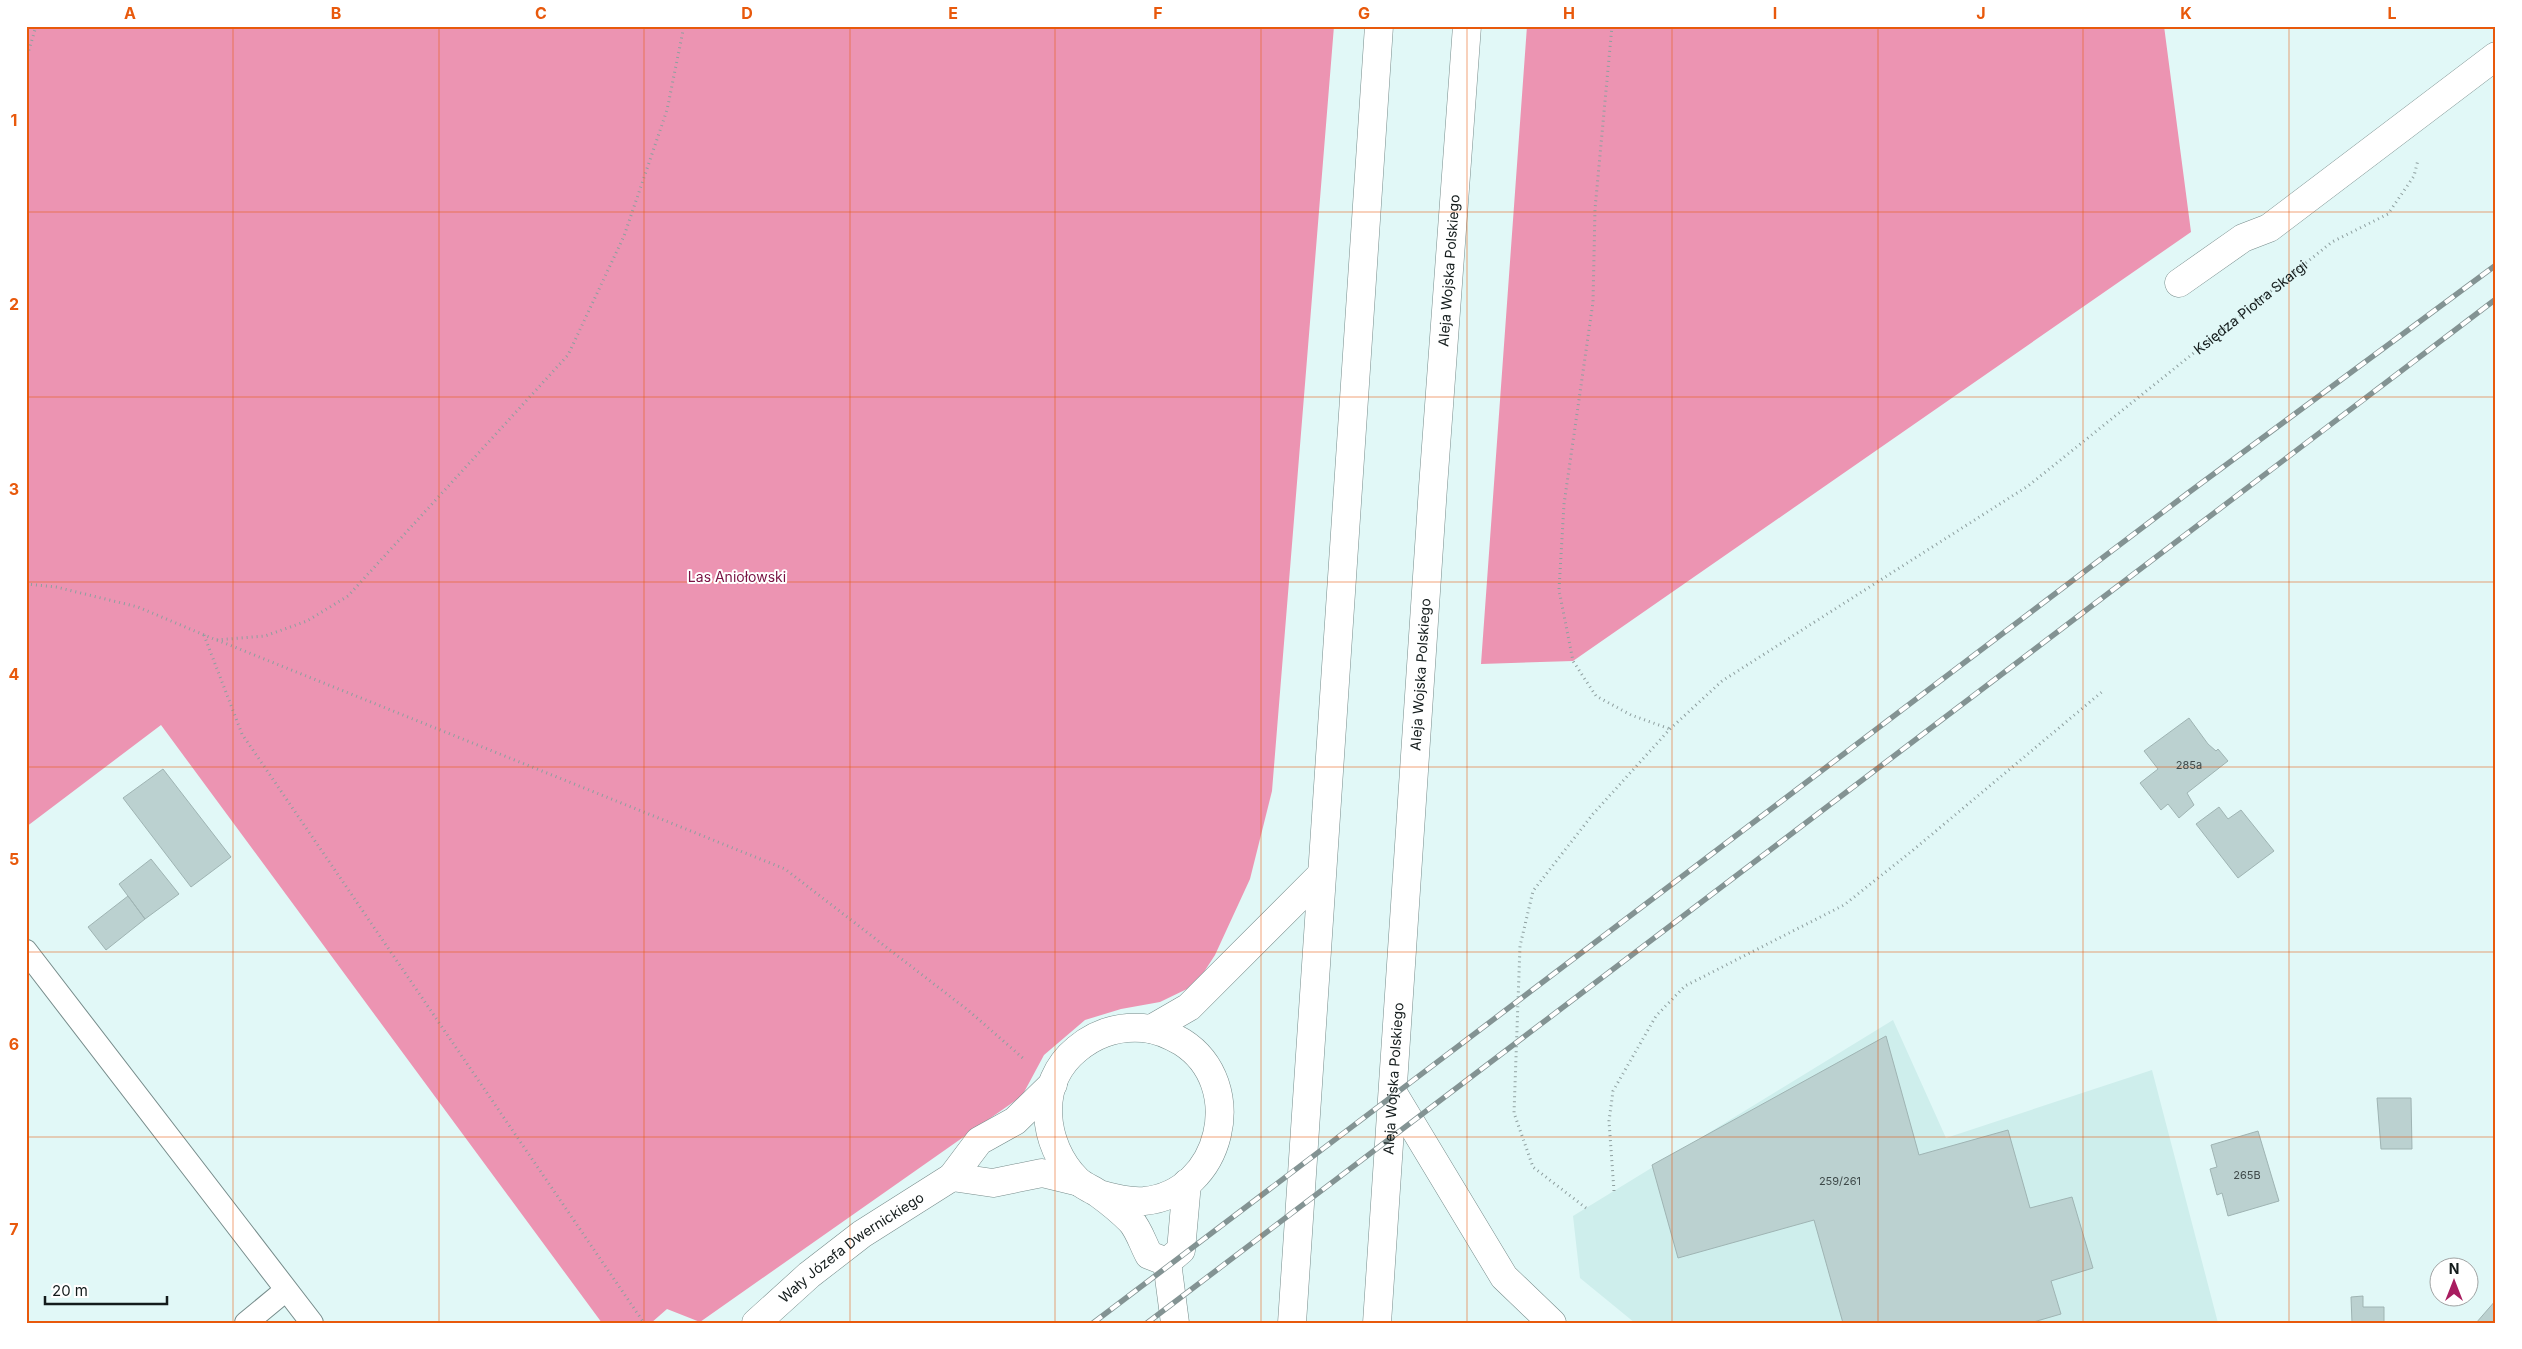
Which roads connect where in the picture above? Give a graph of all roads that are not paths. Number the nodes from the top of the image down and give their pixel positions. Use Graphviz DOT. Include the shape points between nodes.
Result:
graph roads {
  1 [pos="1379,26"];
  2 [pos="1467,26"];
  3 [pos="2496,56"];
  4 [pos="2179,283"];
  5 [pos="1320,875"];
  6 [pos="26,951"];
  7 [pos="1151,1028"];
  8 [pos="1053,1084"];
  9 [pos="1393,1094"];
  10 [pos="952,1177"];
  11 [pos="1187,1183"];
  12 [pos="1089,1188"];
  13 [pos="1167,1262"];
  14 [pos="286,1290"];
  15 [pos="246,1323"];
  16 [pos="312,1323"];
  17 [pos="756,1323"];
  18 [pos="1175,1323"];
  19 [pos="1292,1323"];
  20 [pos="1377,1323"];
  21 [pos="1552,1323"];
  1 -- 5 [label="main road"];
  2 -- 9 [label="main road, Aleja Wojska Polskiego"];
  3 -- 4 [label="main road" via="2269,228 2243,238"];
  5 -- 7 [label="main road" via="1189,1007"];
  5 -- 19 [label="main road"];
  6 -- 14 [label="lane"];
  7 -- 8 [label="main road" via="1130,1027 1092,1038 1075,1050"];
  7 -- 11 [label="main road" via="1190,1048 1205,1064 1216,1084 1220,1105 1214,1149 1203,1167"];
  8 -- 10 [label="main road, Wały Józefa Dwernickiego" via="1015,1122 980,1141"];
  8 -- 12 [label="main road" via="1047,1105 1054,1148 1064,1166"];
  9 -- 20 [label="main road, Aleja Wojska Polskiego"];
  9 -- 21 [label="main road" via="1504,1277"];
  10 -- 12 [label="main road" via="993,1183 1042,1173"];
  10 -- 17 [label="main road, Wały Józefa Dwernickiego" via="862,1234 809,1274"];
  11 -- 12 [label="main road" via="1167,1195 1144,1201 1121,1200"];
  11 -- 13 [label="main road" via="1181,1250"];
  12 -- 13 [label="main road" via="1132,1223 1149,1255"];
  13 -- 18 [label="main road"];
  14 -- 15 [label="lane"];
  14 -- 16 [label="lane"];
}
